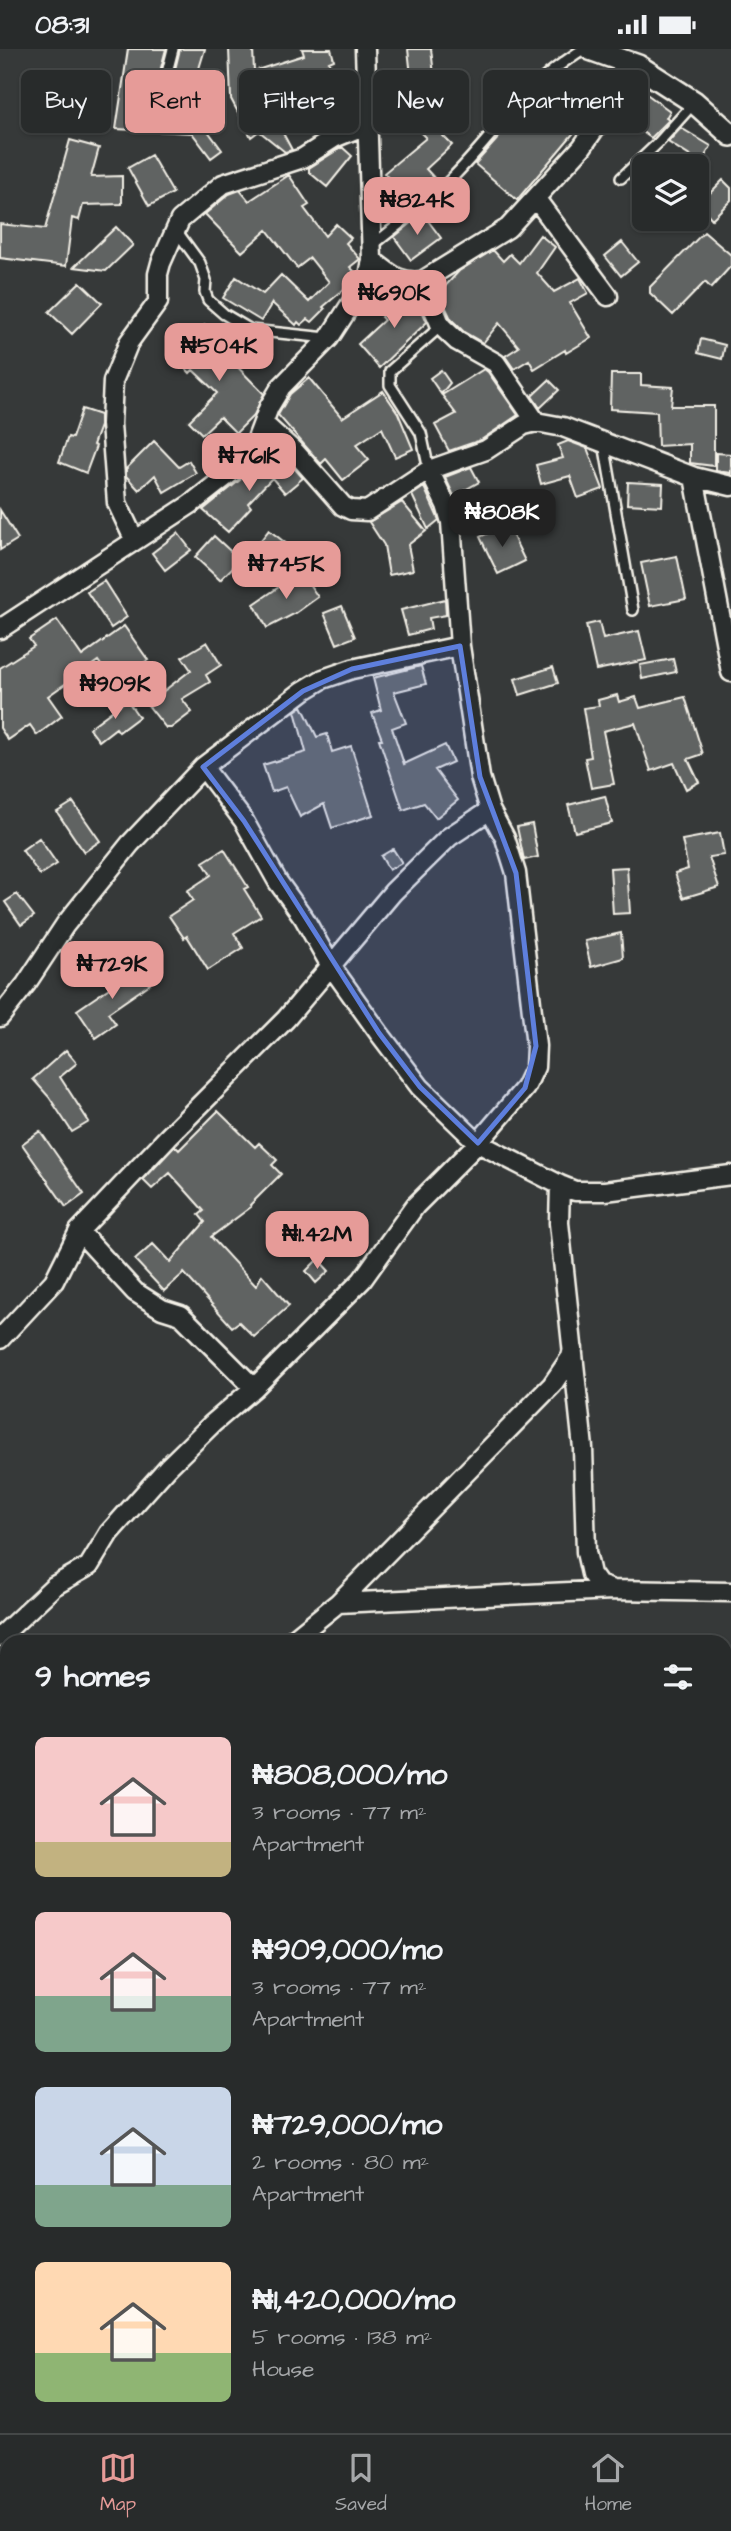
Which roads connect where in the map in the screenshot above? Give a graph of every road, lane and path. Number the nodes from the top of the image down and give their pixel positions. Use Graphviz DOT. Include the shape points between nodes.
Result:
graph roads {
  1 [pos="173,49"];
  2 [pos="365,49"];
  3 [pos="583,49"];
  4 [pos="590,49"];
  5 [pos="638,66"];
  6 [pos="168,70"];
  7 [pos="694,102"];
  8 [pos="368,124"];
  9 [pos="731,135"];
  10 [pos="621,178"];
  11 [pos="536,199"];
  12 [pos="175,229"];
  13 [pos="372,253"];
  14 [pos="422,281"];
  15 [pos="608,296"];
  16 [pos="441,326"];
  17 [pos="329,338"];
  18 [pos="536,422"];
  19 [pos="264,424"];
  20 [pos="604,443"];
  21 [pos="429,470"];
  22 [pos="694,477"];
  23 [pos="731,487"];
  24 [pos="134,539"];
  25 [pos="633,610"];
  26 [pos="0,629"];
  27 [pos="460,646"];
  28 [pos="731,672"];
  29 [pos="203,767"];
  30 [pos="490,810"];
  31 [pos="331,966"];
  32 [pos="0,1017"];
  33 [pos="478,1143"];
  34 [pos="731,1175"];
  35 [pos="560,1185"];
  36 [pos="79,1231"];
  37 [pos="0,1339"];
  38 [pos="573,1346"];
  39 [pos="254,1388"];
  40 [pos="613,1590"];
  41 [pos="731,1592"];
  42 [pos="338,1603"];
  43 [pos="2,1635"];
  44 [pos="298,1635"];
  1 -- 6 [label="lane"];
  2 -- 8 [label="street"];
  3 -- 13 [label="lane" via="545,77 455,176"];
  4 -- 5 [label="street"];
  5 -- 7 [label="street"];
  5 -- 11 [label="street" via="582,147"];
  7 -- 9 [label="street"];
  7 -- 10 [label="lane"];
  8 -- 12 [label="street" via="303,158 223,184"];
  8 -- 13 [label="street"];
  11 -- 14 [label="street" via="508,228"];
  11 -- 15 [label="street"];
  12 -- 17 [label="lane" via="200,263 208,300 224,314 251,330"];
  12 -- 24 [label="street" via="158,274 158,302 128,342 113,381 114,484 117,503"];
  13 -- 14 [label="street" via="400,281"];
  13 -- 17 [label="street" via="369,276"];
  14 -- 16 [label="street"];
  16 -- 18 [label="street" via="457,341 496,363"];
  16 -- 21 [label="lane" via="390,371 389,377 421,433"];
  17 -- 19 [label="street" via="281,387"];
  18 -- 20 [label="street"];
  18 -- 21 [label="street" via="486,450"];
  19 -- 21 [label="street" via="351,510 367,511"];
  19 -- 24 [label="street" via="233,471"];
  20 -- 22 [label="street"];
  20 -- 25 [label="lane"];
  21 -- 27 [label="street" via="451,522"];
  22 -- 23 [label="street"];
  22 -- 28 [label="street"];
  24 -- 26 [label="street"];
  27 -- 29 [label="street" via="324,679"];
  27 -- 30 [label="street" via="480,777"];
  29 -- 31 [label="street" via="244,821"];
  29 -- 32 [label="street" via="130,844"];
  30 -- 31 [label="street" via="449,837 393,893"];
  30 -- 33 [label="street" via="516,873 536,1046 535,1067 525,1088"];
  31 -- 33 [label="street" via="420,1087"];
  31 -- 36 [label="street" via="286,1019"];
  33 -- 35 [label="street"];
  33 -- 39 [label="street" via="415,1206 362,1280"];
  34 -- 35 [label="street" via="605,1191 575,1191"];
  35 -- 38 [label="street" via="559,1223"];
  36 -- 37 [label="street" via="54,1281"];
  36 -- 39 [label="street" via="135,1292 162,1310 181,1315"];
  38 -- 40 [label="street" via="583,1448 586,1552 591,1574 599,1585"];
  38 -- 42 [label="street" via="552,1385"];
  39 -- 43 [label="street" via="159,1476 108,1533 89,1566 54,1586"];
  40 -- 41 [label="street"];
  40 -- 42 [label="street"];
  42 -- 44 [label="street"];
}
